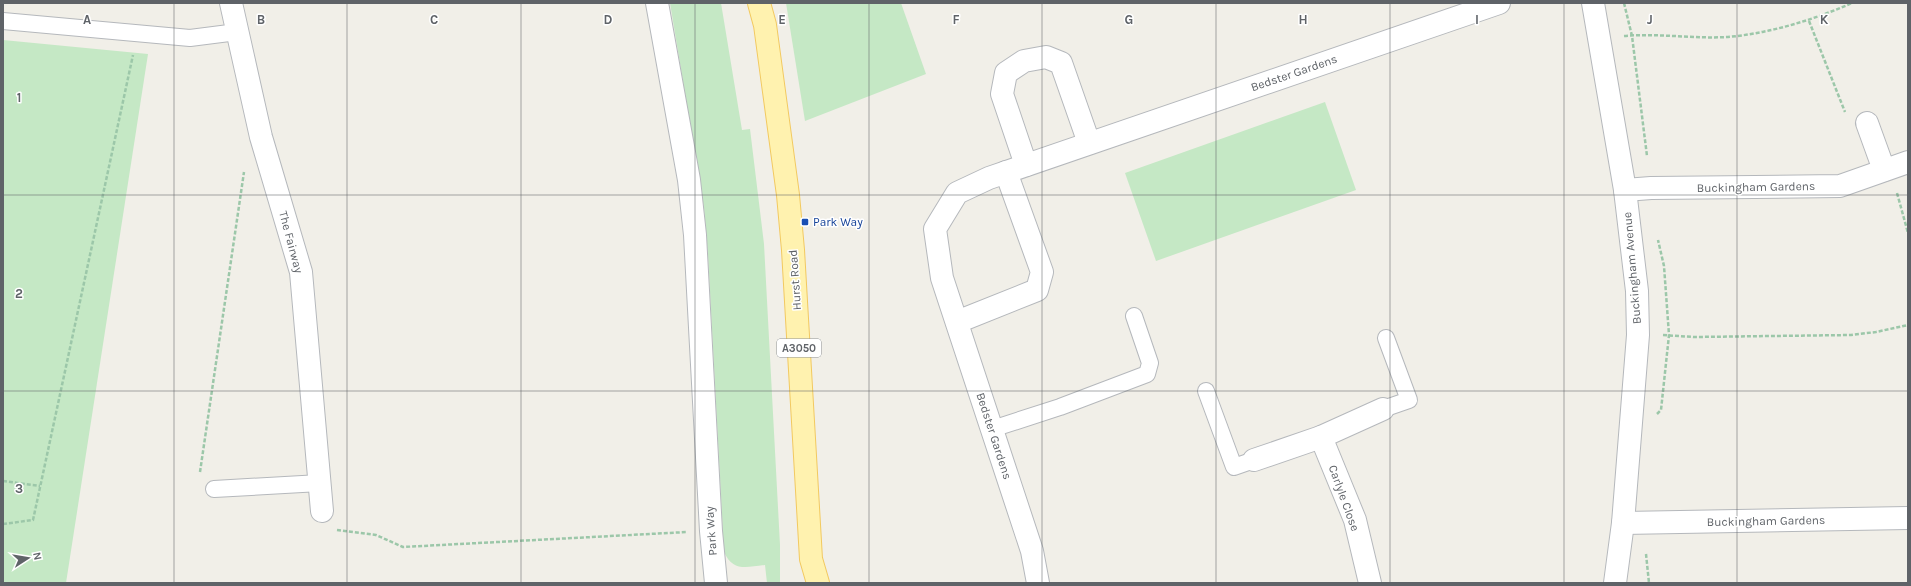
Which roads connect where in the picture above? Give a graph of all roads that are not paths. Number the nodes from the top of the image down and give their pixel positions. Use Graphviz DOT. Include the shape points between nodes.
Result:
graph roads {
  1 [pos="231,3"];
  2 [pos="657,3"];
  3 [pos="760,3"];
  4 [pos="1499,3"];
  5 [pos="1593,3"];
  6 [pos="3,21"];
  7 [pos="237,32"];
  8 [pos="1857,120"];
  9 [pos="1088,144"];
  10 [pos="1908,162"];
  11 [pos="1016,168"];
  12 [pos="1886,170"];
  13 [pos="1625,190"];
  14 [pos="1134,316"];
  15 [pos="957,322"];
  16 [pos="1386,338"];
  17 [pos="1206,391"];
  18 [pos="1384,409"];
  19 [pos="992,429"];
  20 [pos="1321,437"];
  21 [pos="1254,460"];
  22 [pos="320,483"];
  23 [pos="214,489"];
  24 [pos="322,511"];
  25 [pos="1908,518"];
  26 [pos="1623,523"];
  27 [pos="1032,551"];
  28 [pos="811,559"];
  29 [pos="716,583"];
  30 [pos="806,583"];
  31 [pos="818,583"];
  32 [pos="1022,583"];
  33 [pos="1038,583"];
  34 [pos="1370,583"];
  35 [pos="1615,583"];
  1 -- 7 [label="street, The Fairway"];
  2 -- 29 [label="street, Park Way" via="689,180 694,227"];
  3 -- 28 [label="main road, Hurst Road / A3050" via="788,195"];
  4 -- 9 [label="street, Bedster Gardens"];
  5 -- 13 [label="street, Buckingham Avenue"];
  6 -- 7 [label="lane" via="190,38"];
  7 -- 22 [label="street, The Fairway" via="261,136 300,272"];
  8 -- 12 [label="street"];
  9 -- 11 [label="street, Bedster Gardens"];
  9 -- 11 [label="street" via="1061,63 1046,56 1024,61 1006,73 1002,94"];
  10 -- 12 [label="street, Buckingham Gardens"];
  11 -- 15 [label="street, Bedster Gardens" via="957,193 935,229 942,278"];
  11 -- 15 [label="street" via="1042,272 1037,290"];
  12 -- 13 [label="street, Buckingham Gardens" via="1840,186"];
  13 -- 26 [label="street, Buckingham Avenue" via="1637,291 1638,335"];
  14 -- 19 [label="lane" via="1150,363 1147,374 1060,407"];
  15 -- 19 [label="street, Bedster Gardens"];
  16 -- 18 [label="lane" via="1408,400"];
  17 -- 21 [label="lane" via="1234,467"];
  18 -- 20 [label="street"];
  19 -- 27 [label="street, Bedster Gardens"];
  20 -- 21 [label="street"];
  20 -- 34 [label="street, Carlyle Close" via="1355,520"];
  22 -- 23 [label="lane"];
  22 -- 24 [label="street, The Fairway"];
  25 -- 26 [label="street, Buckingham Gardens"];
  26 -- 35 [label="street, Buckingham Avenue"];
  27 -- 32 [label="street"];
  27 -- 33 [label="street, Bedster Gardens"];
  28 -- 30 [label="main road, Hurst Road / A3050"];
  28 -- 31 [label="main road, Hurst Road / A3050"];
}
